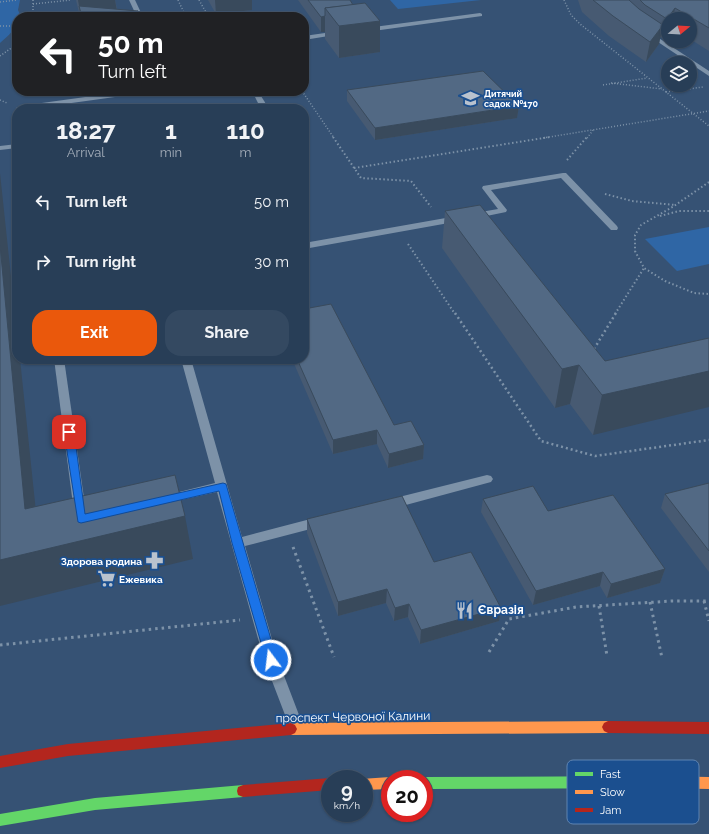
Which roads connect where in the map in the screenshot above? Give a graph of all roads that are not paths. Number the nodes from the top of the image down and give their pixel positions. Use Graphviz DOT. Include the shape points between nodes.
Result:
graph roads {
  1 [pos="132,0"];
  2 [pos="138,12"];
  3 [pos="480,15"];
  4 [pos="644,30"];
  5 [pos="358,31"];
  6 [pos="350,32"];
  7 [pos="309,37"];
  8 [pos="709,74"];
  9 [pos="108,96"];
  10 [pos="49,104"];
  11 [pos="12,147"];
  12 [pos="0,148"];
  13 [pos="468,217"];
  14 [pos="481,226"];
  15 [pos="614,228"];
  16 [pos="309,245"];
  17 [pos="60,364"];
  18 [pos="187,364"];
  19 [pos="487,479"];
  20 [pos="223,486"];
  21 [pos="156,502"];
  22 [pos="379,506"];
  23 [pos="89,517"];
  24 [pos="333,518"];
  25 [pos="237,543"];
  26 [pos="297,728"];
  27 [pos="709,728"];
  28 [pos="0,762"];
  29 [pos="567,782"];
  30 [pos="433,783"];
  31 [pos="699,783"];
  32 [pos="709,783"];
  33 [pos="321,785"];
  34 [pos="0,820"];
  1 -- 2 [label="lane"];
  3 -- 5 [label="lane"];
  4 -- 8 [label="lane"];
  6 -- 7 [label="lane"];
  9 -- 10 [label="lane"];
  11 -- 12 [label="lane"];
  13 -- 14 [label="lane"];
  13 -- 15 [label="lane" via="503,210 486,188 563,175"];
  13 -- 16 [label="lane"];
  17 -- 23 [label="lane" via="81,519"];
  18 -- 20 [label="lane"];
  19 -- 22 [label="lane"];
  20 -- 21 [label="lane"];
  20 -- 25 [label="lane"];
  24 -- 25 [label="lane"];
  25 -- 26 [label="lane" via="271,660"];
  26 -- 27 [label="main road, проспект Червоної Калини"];
  26 -- 28 [label="main road, проспект Червоної Калини" via="68,750"];
  29 -- 30 [label="main road"];
  31 -- 32 [label="main road"];
  33 -- 34 [label="main road" via="95,804"];
}
